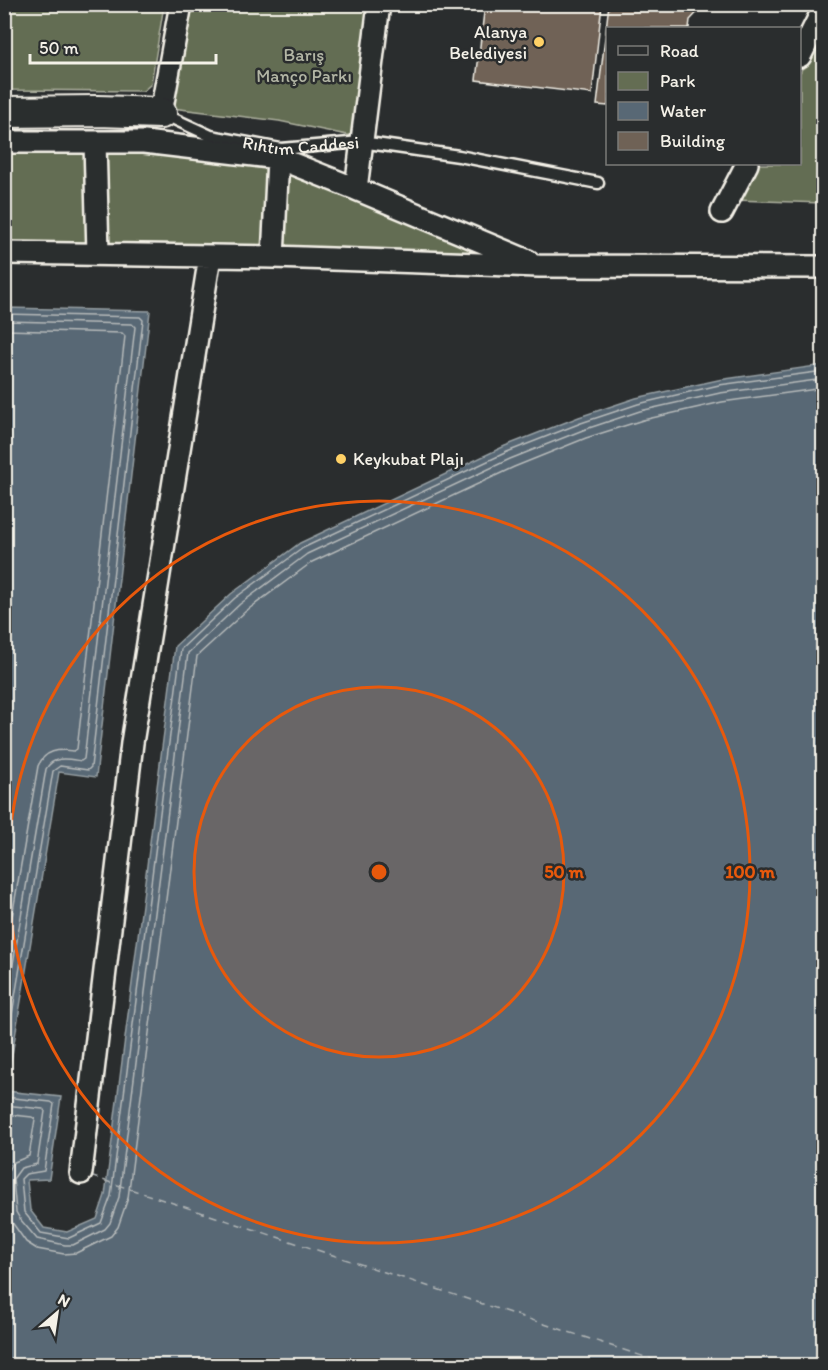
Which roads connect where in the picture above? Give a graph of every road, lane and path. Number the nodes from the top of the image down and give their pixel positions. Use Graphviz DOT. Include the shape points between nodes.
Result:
graph roads {
  1 [pos="181,4"];
  2 [pos="379,4"];
  3 [pos="824,8"];
  4 [pos="801,54"];
  5 [pos="4,112"];
  6 [pos="161,113"];
  7 [pos="4,142"];
  8 [pos="95,142"];
  9 [pos="361,142"];
  10 [pos="278,158"];
  11 [pos="746,165"];
  12 [pos="598,183"];
  13 [pos="356,189"];
  14 [pos="722,212"];
  15 [pos="4,253"];
  16 [pos="98,253"];
  17 [pos="210,256"];
  18 [pos="273,257"];
  19 [pos="539,266"];
  20 [pos="824,267"];
  21 [pos="81,1173"];
  1 -- 6 [label="street"];
  2 -- 9 [label="street"];
  3 -- 4 [label="street"];
  5 -- 6 [label="street, Rıhtım Caddesi"];
  6 -- 9 [label="lane, Rıhtım Caddesi" via="211,136 280,149"];
  7 -- 8 [label="street"];
  8 -- 10 [label="street" via="144,142"];
  8 -- 16 [label="street"];
  9 -- 12 [label="lane, Rıhtım Caddesi"];
  9 -- 13 [label="street"];
  10 -- 13 [label="street"];
  10 -- 18 [label="street"];
  11 -- 14 [label="street"];
  13 -- 19 [label="street"];
  15 -- 16 [label="street"];
  16 -- 17 [label="street"];
  17 -- 18 [label="street"];
  17 -- 21 [label="street" via="132,743"];
  18 -- 19 [label="street"];
  19 -- 20 [label="street"];
}
